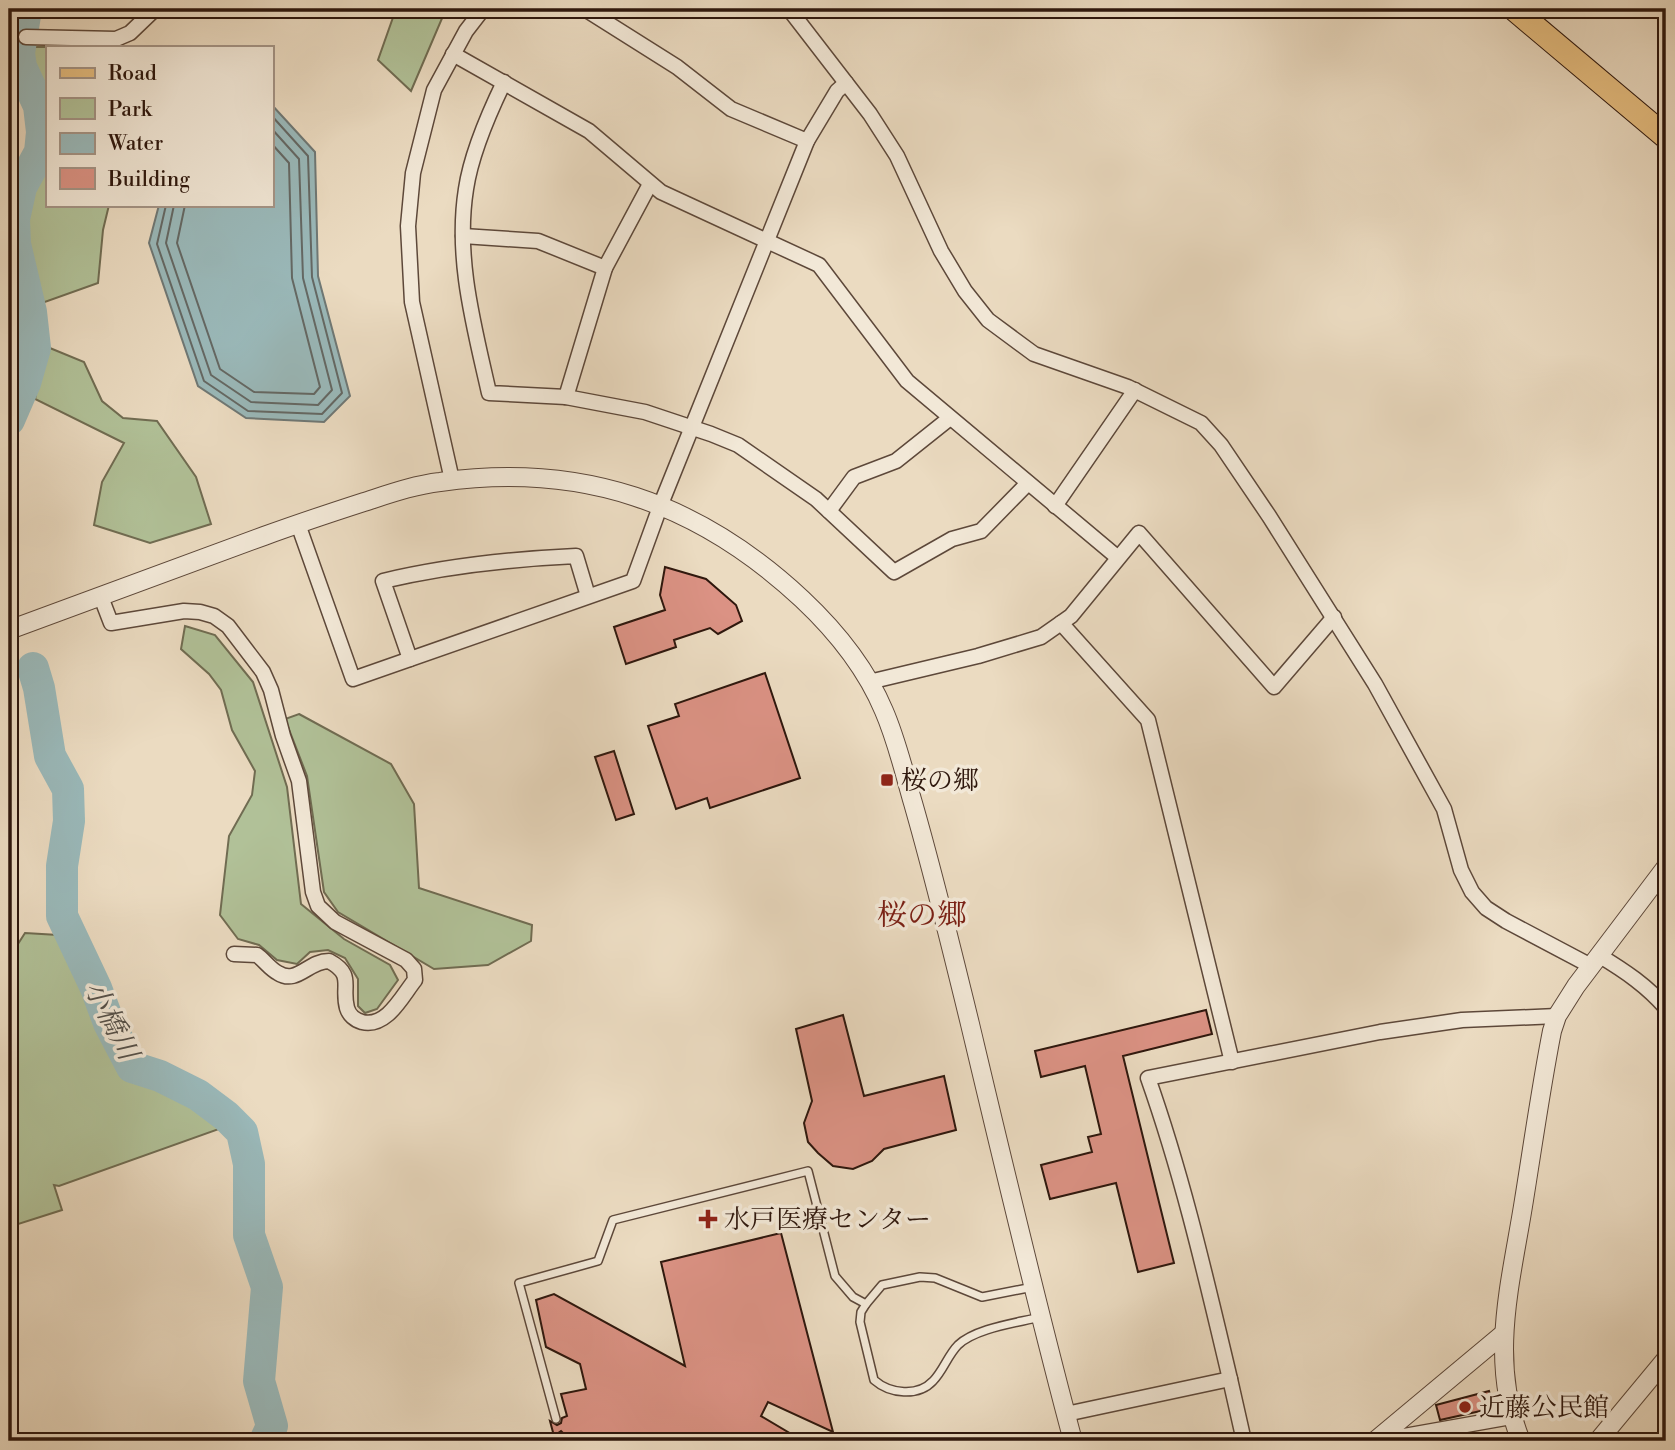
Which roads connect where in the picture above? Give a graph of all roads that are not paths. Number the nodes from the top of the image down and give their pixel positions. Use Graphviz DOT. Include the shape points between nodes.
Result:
graph roads {
  1 [pos="155,9"];
  2 [pos="483,9"];
  3 [pos="584,9"];
  4 [pos="789,9"];
  5 [pos="1514,9"];
  6 [pos="26,37"];
  7 [pos="453,54"];
  8 [pos="504,82"];
  9 [pos="846,83"];
  10 [pos="1666,137"];
  11 [pos="807,141"];
  12 [pos="650,184"];
  13 [pos="463,236"];
  14 [pos="767,239"];
  15 [pos="605,268"];
  16 [pos="1135,390"];
  17 [pos="566,397"];
  18 [pos="950,418"];
  19 [pos="692,427"];
  20 [pos="452,480"];
  21 [pos="1028,483"];
  22 [pos="661,504"];
  23 [pos="1055,506"];
  24 [pos="829,511"];
  25 [pos="298,524"];
  26 [pos="1116,557"];
  27 [pos="588,596"];
  28 [pos="101,597"];
  29 [pos="1334,617"];
  30 [pos="1061,623"];
  31 [pos="9,630"];
  32 [pos="410,659"];
  33 [pos="869,682"];
  34 [pos="1666,867"];
  35 [pos="234,954"];
  36 [pos="1595,961"];
  37 [pos="1666,1008"];
  38 [pos="1557,1016"];
  39 [pos="1232,1062"];
  40 [pos="1034,1287"];
  41 [pos="866,1304"];
  42 [pos="1041,1317"];
  43 [pos="1502,1335"];
  44 [pos="1666,1359"];
  45 [pos="1230,1379"];
  46 [pos="1066,1415"];
  47 [pos="1511,1417"];
  48 [pos="556,1419"];
  49 [pos="1073,1441"];
  50 [pos="1244,1441"];
  51 [pos="1375,1441"];
  52 [pos="1521,1441"];
  53 [pos="1598,1441"];
  1 -- 6 [label="street" via="130,33 116,39"];
  2 -- 7 [label="street"];
  3 -- 11 [label="street" via="677,67 731,109"];
  4 -- 9 [label="street"];
  5 -- 10 [label="main road"];
  7 -- 8 [label="street"];
  7 -- 20 [label="street" via="434,90 413,173 408,226 412,302"];
  8 -- 12 [label="street" via="589,131"];
  8 -- 13 [label="street" via="466,188"];
  9 -- 11 [label="street"];
  9 -- 16 [label="street" via="897,156 941,251 988,320 1034,354"];
  11 -- 14 [label="street"];
  12 -- 14 [label="street"];
  12 -- 15 [label="street"];
  13 -- 15 [label="street" via="538,241"];
  13 -- 17 [label="street" via="468,302 489,393"];
  14 -- 18 [label="street" via="819,265 906,381"];
  14 -- 19 [label="street"];
  15 -- 17 [label="street"];
  16 -- 23 [label="street"];
  16 -- 29 [label="street" via="1201,423 1221,444"];
  17 -- 19 [label="street" via="645,412"];
  18 -- 21 [label="street"];
  18 -- 24 [label="street" via="897,461 854,477"];
  19 -- 22 [label="street"];
  19 -- 24 [label="street" via="738,445"];
  20 -- 22 [label="street" via="564,480"];
  20 -- 25 [label="street" via="399,491"];
  21 -- 23 [label="street"];
  21 -- 24 [label="street" via="981,531 953,539 894,572"];
  22 -- 27 [label="street" via="633,580"];
  22 -- 33 [label="street" via="711,530 779,578 818,614"];
  23 -- 26 [label="street"];
  25 -- 28 [label="street"];
  25 -- 32 [label="street" via="353,679"];
  26 -- 29 [label="street" via="1139,533 1274,687"];
  26 -- 30 [label="street"];
  27 -- 32 [label="street"];
  27 -- 32 [label="street" via="576,555 526,558 383,581"];
  28 -- 31 [label="street"];
  28 -- 35 [label="street" via="111,623 184,611 214,616 228,625 264,672 271,690 299,781 318,906 335,922 406,960 414,969 415,980 384,1018 366,1023 349,1014 347,978 329,961 312,964 293,977 274,971 257,955"];
  29 -- 36 [label="street" via="1444,809 1472,892 1506,921"];
  30 -- 33 [label="street" via="1041,637"];
  30 -- 39 [label="street" via="1149,720"];
  33 -- 40 [label="street" via="897,748 929,857"];
  34 -- 36 [label="street"];
  36 -- 37 [label="street" via="1632,976"];
  36 -- 38 [label="street"];
  38 -- 39 [label="street" via="1449,1022"];
  38 -- 43 [label="street"];
  39 -- 45 [label="street" via="1148,1079 1188,1201"];
  40 -- 41 [label="lane" via="982,1297 920,1276 882,1285"];
  40 -- 42 [label="street"];
  41 -- 42 [label="lane" via="860,1322 874,1380 904,1392 932,1382 959,1344 987,1330"];
  41 -- 48 [label="lane" via="853,1297 835,1276 808,1171 613,1220 598,1261 519,1283"];
  42 -- 46 [label="street"];
  43 -- 47 [label="street"];
  43 -- 51 [label="street"];
  44 -- 53 [label="street"];
  45 -- 46 [label="street"];
  45 -- 50 [label="street"];
  46 -- 49 [label="street"];
  47 -- 51 [label="street"];
  47 -- 52 [label="street"];
}
